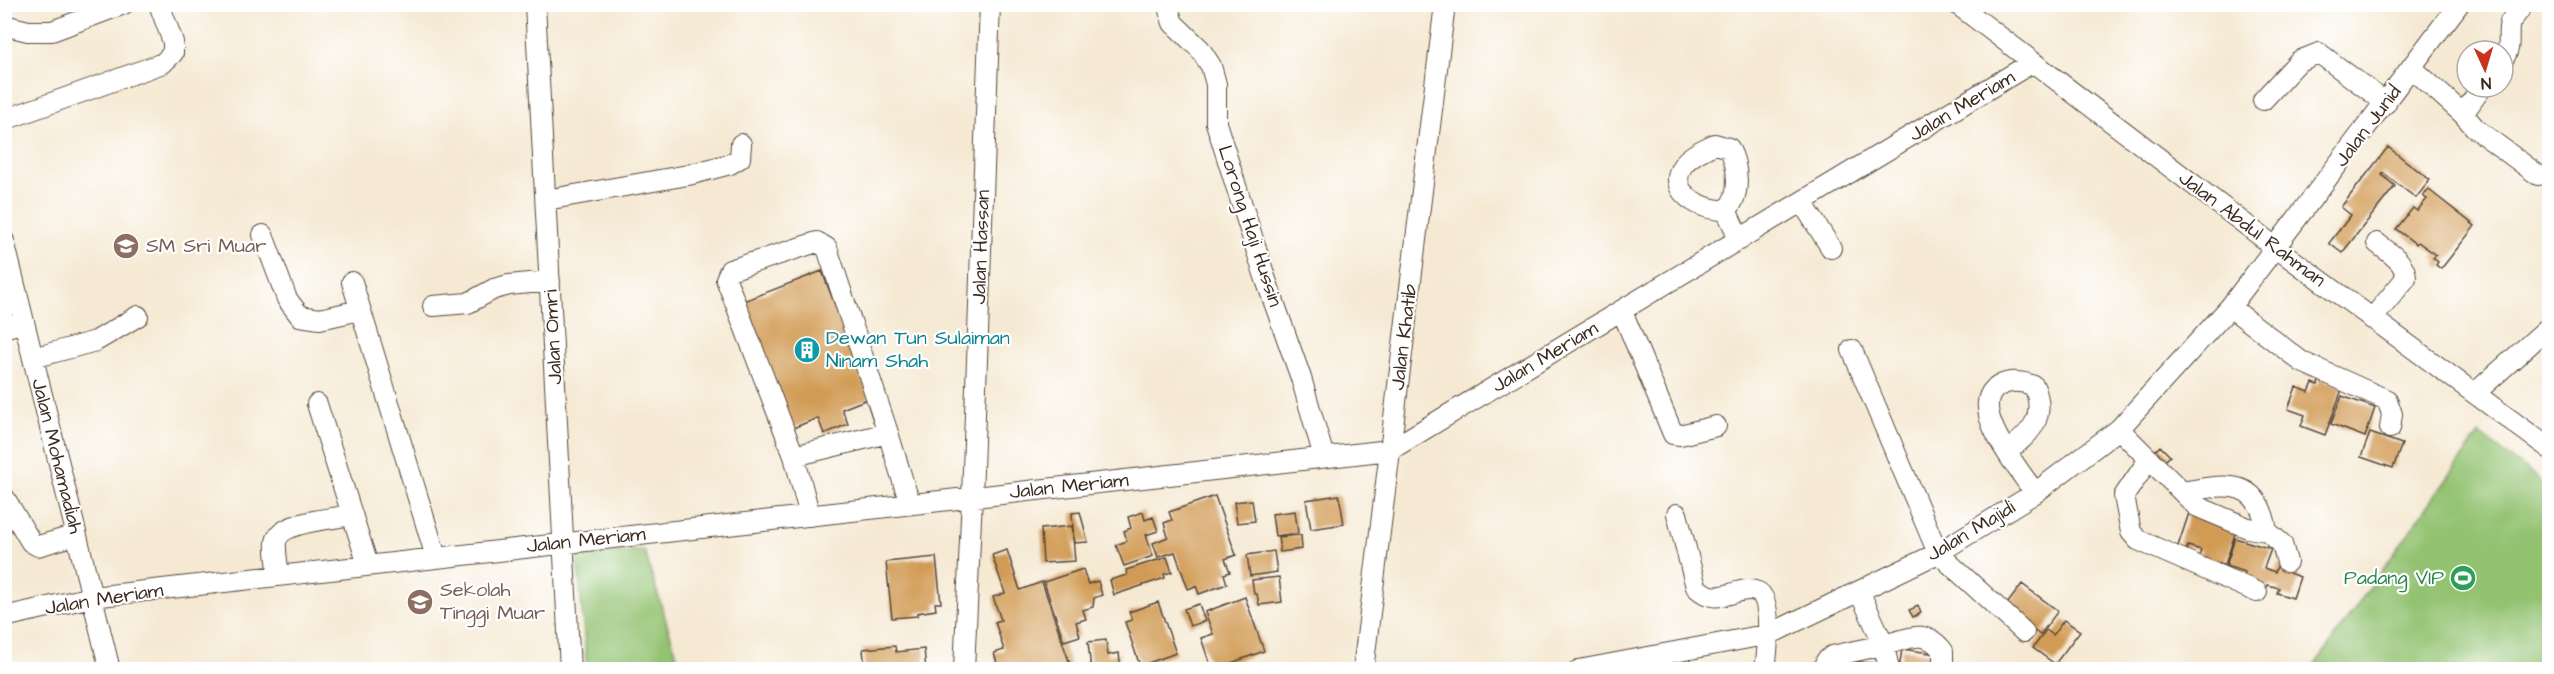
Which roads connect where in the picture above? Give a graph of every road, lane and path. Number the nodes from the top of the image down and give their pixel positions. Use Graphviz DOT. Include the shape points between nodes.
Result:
graph roads {
  1 [pos="124,4"];
  2 [pos="159,4"];
  3 [pos="535,4"];
  4 [pos="990,4"];
  5 [pos="1167,4"];
  6 [pos="1446,4"];
  7 [pos="1957,4"];
  8 [pos="2459,4"];
  9 [pos="2524,4"];
  10 [pos="4,25"];
  11 [pos="2511,39"];
  12 [pos="2033,63"];
  13 [pos="2412,68"];
  14 [pos="2474,99"];
  15 [pos="2263,100"];
  16 [pos="2386,103"];
  17 [pos="2463,114"];
  18 [pos="4,120"];
  19 [pos="741,144"];
  20 [pos="2538,175"];
  21 [pos="546,200"];
  22 [pos="1802,202"];
  23 [pos="1726,210"];
  24 [pos="263,235"];
  25 [pos="1740,240"];
  26 [pos="4,242"];
  27 [pos="2377,243"];
  28 [pos="2275,247"];
  29 [pos="1831,248"];
  30 [pos="550,281"];
  31 [pos="352,282"];
  32 [pos="433,306"];
  33 [pos="2230,307"];
  34 [pos="360,310"];
  35 [pos="1622,310"];
  36 [pos="138,316"];
  37 [pos="2372,319"];
  38 [pos="24,322"];
  39 [pos="2550,326"];
  40 [pos="4,328"];
  41 [pos="1852,350"];
  42 [pos="33,358"];
  43 [pos="2475,393"];
  44 [pos="317,404"];
  45 [pos="1716,426"];
  46 [pos="2390,428"];
  47 [pos="2119,429"];
  48 [pos="888,433"];
  49 [pos="2550,449"];
  50 [pos="1390,450"];
  51 [pos="2007,451"];
  52 [pos="794,456"];
  53 [pos="1324,458"];
  54 [pos="2149,459"];
  55 [pos="2182,492"];
  56 [pos="2035,494"];
  57 [pos="4,496"];
  58 [pos="972,497"];
  59 [pos="910,504"];
  60 [pos="1677,514"];
  61 [pos="352,515"];
  62 [pos="810,516"];
  63 [pos="2267,531"];
  64 [pos="76,535"];
  65 [pos="564,543"];
  66 [pos="1938,553"];
  67 [pos="436,558"];
  68 [pos="2287,562"];
  69 [pos="368,565"];
  70 [pos="279,576"];
  71 [pos="1859,591"];
  72 [pos="2258,592"];
  73 [pos="92,597"];
  74 [pos="4,617"];
  75 [pos="2024,632"];
  76 [pos="1770,634"];
  77 [pos="1884,645"];
  78 [pos="110,669"];
  79 [pos="570,669"];
  80 [pos="964,669"];
  81 [pos="1363,669"];
  82 [pos="1579,669"];
  83 [pos="1765,669"];
  84 [pos="1823,669"];
  85 [pos="1889,669"];
  86 [pos="1943,669"];
  1 -- 10 [label="street" via="52,31"];
  2 -- 18 [label="street" via="173,42 173,53 163,63"];
  3 -- 21 [label="street, Jalan Omri"];
  4 -- 58 [label="street, Jalan Hassan"];
  5 -- 53 [label="street, Lorong Haji Hussin" via="1173,23 1200,49 1211,66 1216,84 1216,123"];
  6 -- 50 [label="street, Jalan Khatib"];
  7 -- 12 [label="street, Jalan Abdul Rahman"];
  8 -- 13 [label="street, Jalan Junid"];
  9 -- 11 [label="street" via="2510,22"];
  12 -- 22 [label="street, Jalan Meriam"];
  12 -- 28 [label="street, Jalan Abdul Rahman"];
  13 -- 16 [label="street, Jalan Junid"];
  13 -- 17 [label="street"];
  14 -- 17 [label="street"];
  15 -- 16 [label="street" via="2299,61 2319,53"];
  16 -- 28 [label="street, Jalan Junid"];
  17 -- 20 [label="street" via="2476,129"];
  19 -- 21 [label="street" via="740,158 717,168"];
  21 -- 30 [label="street, Jalan Omri"];
  22 -- 25 [label="street, Jalan Meriam"];
  22 -- 29 [label="street"];
  23 -- 25 [label="street"];
  24 -- 34 [label="street" via="287,299 300,316 320,319"];
  25 -- 35 [label="street, Jalan Meriam"];
  26 -- 38 [label="street, Jalan Mohamadiah"];
  27 -- 37 [label="street" via="2401,264 2406,278"];
  28 -- 33 [label="street, Jalan Majidi"];
  28 -- 37 [label="street, Jalan Abdul Rahman"];
  30 -- 32 [label="street" via="509,285 468,303"];
  30 -- 65 [label="street, Jalan Omri"];
  31 -- 34 [label="street"];
  33 -- 46 [label="street" via="2302,362 2387,400 2392,414"];
  33 -- 47 [label="street, Jalan Majidi"];
  34 -- 67 [label="street"];
  35 -- 45 [label="street" via="1672,434"];
  35 -- 50 [label="street, Jalan Meriam"];
  36 -- 42 [label="street" via="96,341"];
  37 -- 43 [label="street, Jalan Abdul Rahman"];
  38 -- 40 [label="street"];
  38 -- 42 [label="street, Jalan Mohamadiah"];
  39 -- 43 [label="street"];
  41 -- 66 [label="street"];
  42 -- 64 [label="street, Jalan Mohamadiah"];
  43 -- 49 [label="street, Jalan Abdul Rahman"];
  44 -- 61 [label="street"];
  47 -- 54 [label="street"];
  47 -- 56 [label="street, Jalan Majidi"];
  48 -- 52 [label="street"];
  48 -- 52 [label="street" via="828,248 817,242 730,270 726,279"];
  48 -- 59 [label="street"];
  50 -- 53 [label="street, Jalan Meriam"];
  50 -- 81 [label="street, Jalan Khatib"];
  51 -- 56 [label="street"];
  52 -- 62 [label="street"];
  53 -- 58 [label="street, Jalan Meriam"];
  54 -- 55 [label="street"];
  54 -- 72 [label="street" via="2124,496 2134,536"];
  55 -- 63 [label="street" via="2205,511"];
  55 -- 63 [label="street" via="2223,485 2241,488 2256,503"];
  56 -- 66 [label="street, Jalan Majidi"];
  57 -- 64 [label="street" via="31,542 38,546"];
  58 -- 59 [label="street, Jalan Meriam"];
  58 -- 80 [label="street, Jalan Hassan"];
  59 -- 62 [label="street, Jalan Meriam"];
  60 -- 76 [label="street" via="1696,587 1714,597 1758,592 1763,596"];
  61 -- 69 [label="street"];
  61 -- 70 [label="street" via="291,526 280,532 276,542"];
  62 -- 65 [label="street, Jalan Meriam"];
  63 -- 68 [label="street" via="2282,544"];
  64 -- 73 [label="street, Jalan Mohamadiah"];
  65 -- 67 [label="street, Jalan Meriam"];
  65 -- 79 [label="street, Jalan Omri"];
  66 -- 71 [label="street, Jalan Majidi"];
  66 -- 75 [label="street"];
  67 -- 69 [label="street, Jalan Meriam"];
  69 -- 70 [label="street, Jalan Meriam"];
  70 -- 73 [label="street, Jalan Meriam"];
  71 -- 76 [label="street, Jalan Majidi"];
  71 -- 77 [label="street"];
  73 -- 74 [label="street, Jalan Meriam"];
  73 -- 78 [label="street, Jalan Mohamadiah"];
  76 -- 82 [label="street, Jalan Majidi"];
  76 -- 83 [label="street"];
  77 -- 84 [label="street" via="1832,656"];
  77 -- 85 [label="street"];
  77 -- 86 [label="street" via="1929,637 1943,651"];
}
